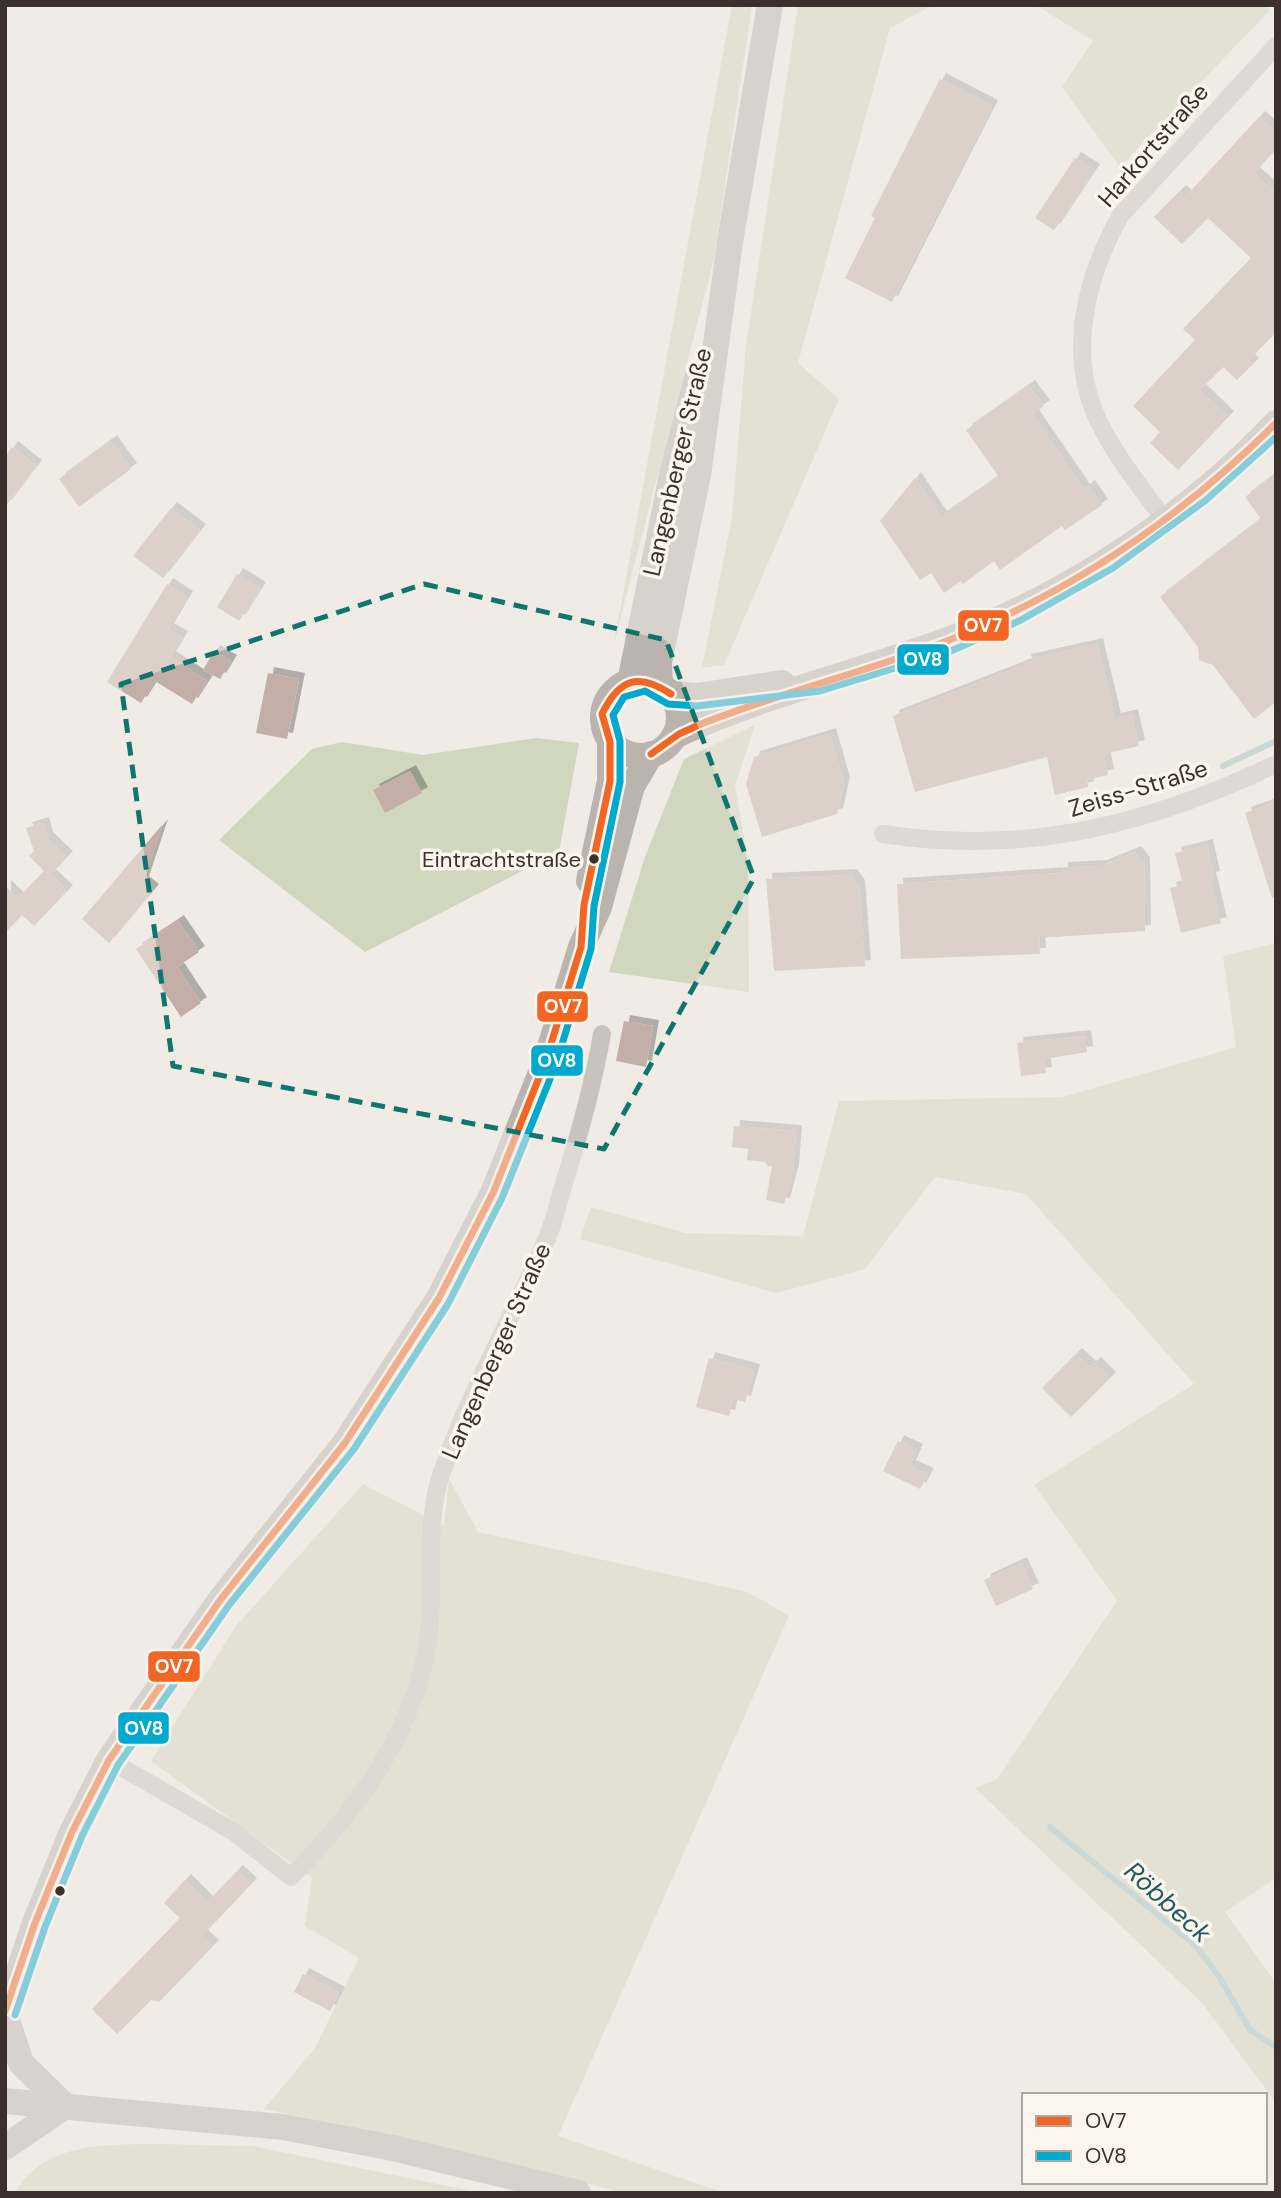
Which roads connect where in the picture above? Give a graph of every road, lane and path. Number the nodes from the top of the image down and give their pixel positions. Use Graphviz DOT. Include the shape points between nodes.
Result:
graph roads {
  1 [pos="770,5"];
  2 [pos="1276,46"];
  3 [pos="730,242"];
  4 [pos="1276,423"];
  5 [pos="1164,519"];
  6 [pos="819,681"];
  7 [pos="630,682"];
  8 [pos="665,690"];
  9 [pos="674,736"];
  10 [pos="610,742"];
  11 [pos="651,754"];
  12 [pos="1276,764"];
  13 [pos="883,835"];
  14 [pos="581,947"];
  15 [pos="602,1034"];
  16 [pos="109,1760"];
  17 [pos="5,2013"];
  18 [pos="5,2101"];
  19 [pos="65,2106"];
  20 [pos="5,2147"];
  21 [pos="578,2193"];
  1 -- 3 [label="main road, Langenberger Straße"];
  2 -- 5 [label="street, Harkortstraße" via="1120,216 1103,246 1083,316 1085,375 1093,410"];
  3 -- 7 [label="main road, Langenberger Straße" via="673,470"];
  3 -- 8 [label="main road, Langenberger Straße" via="698,475 659,662"];
  4 -- 5 [label="main road"];
  5 -- 6 [label="main road" via="1107,560 1014,612 947,641"];
  6 -- 8 [label="main road" via="697,696"];
  6 -- 9 [label="main road"];
  7 -- 8 [label="main road" via="645,680"];
  7 -- 10 [label="main road" via="617,688 603,713"];
  8 -- 9 [label="main road" via="679,707"];
  9 -- 11 [label="main road"];
  10 -- 11 [label="main road" via="636,756"];
  10 -- 14 [label="main road" via="610,780 584,905"];
  11 -- 14 [label="main road" via="632,786 599,907"];
  12 -- 13 [label="street, Zeiss-Straße" via="1181,805 1069,835 1009,842 923,841"];
  14 -- 16 [label="main road" via="546,1060 493,1193 439,1298 345,1443 220,1599"];
  15 -- 16 [label="street, Langenberger Straße" via="593,1086 547,1241 478,1382 440,1477 429,1626 416,1688 389,1756 291,1877 234,1832"];
  16 -- 17 [label="main road" via="72,1832"];
  17 -- 19 [label="main road" via="20,2063"];
  18 -- 19 [label="main road"];
  19 -- 20 [label="main road"];
  19 -- 21 [label="main road" via="283,2127 393,2148"];
}
